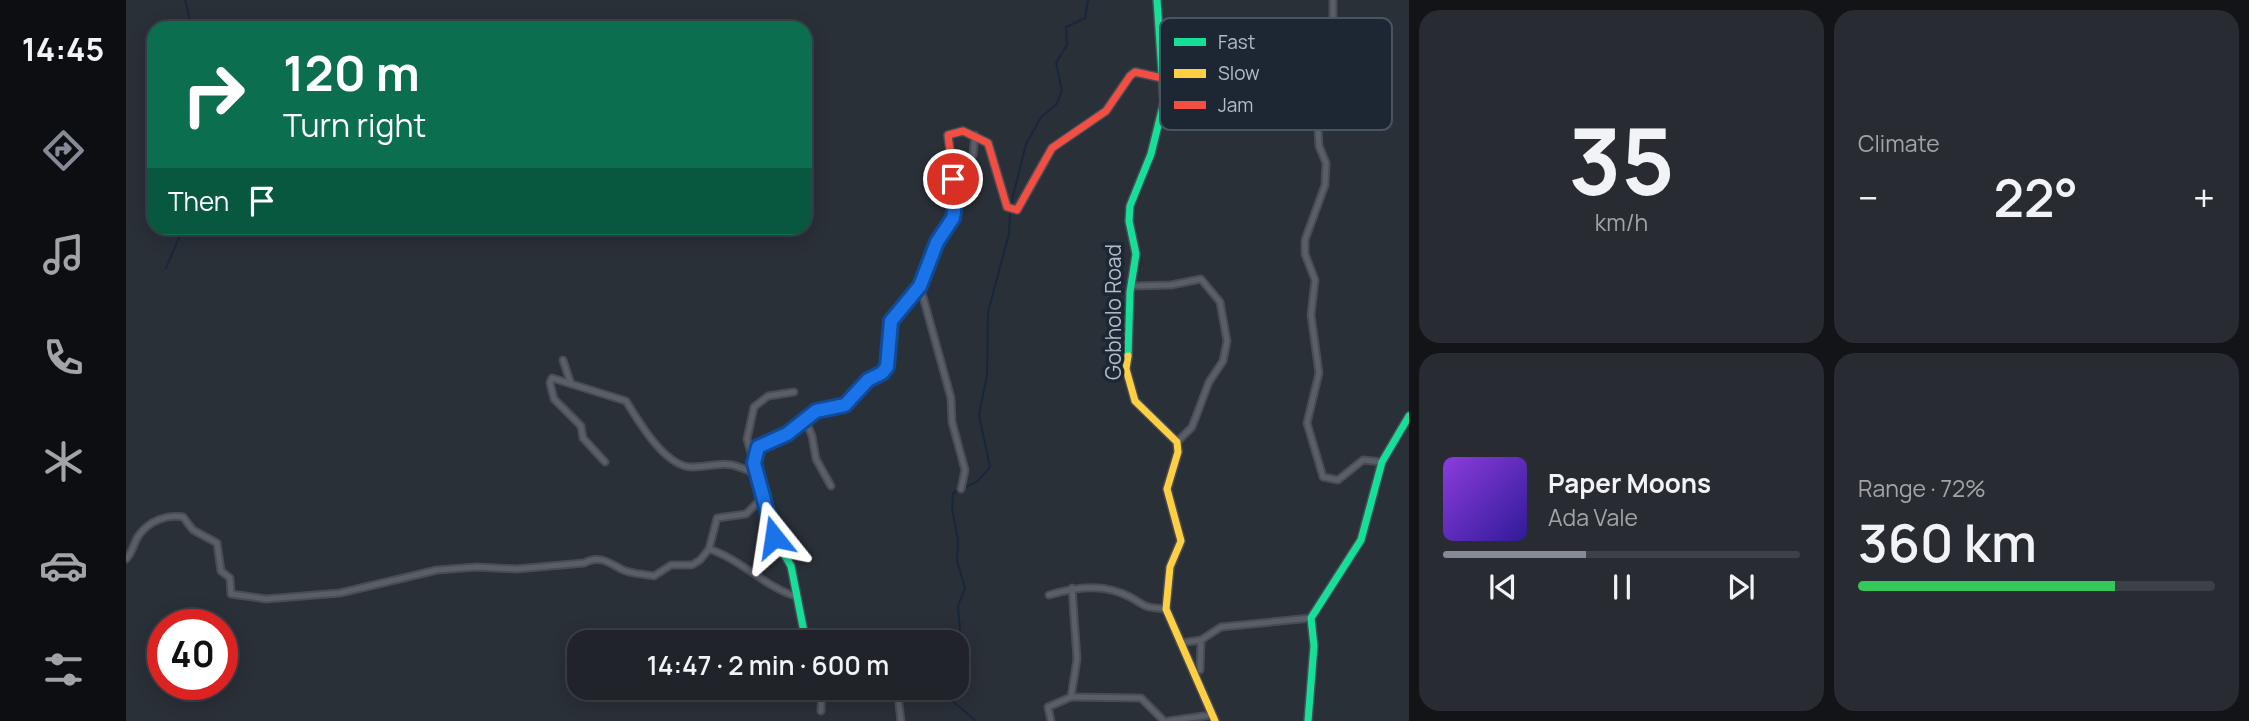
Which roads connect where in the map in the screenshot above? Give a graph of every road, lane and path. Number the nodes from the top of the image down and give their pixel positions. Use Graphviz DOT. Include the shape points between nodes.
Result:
graph roads {
  1 [pos="1157,0"];
  2 [pos="1333,0"];
  3 [pos="1333,18"];
  4 [pos="1160,47"];
  5 [pos="1160,78"];
  6 [pos="1160,118"];
  7 [pos="1318,130"];
  8 [pos="975,135"];
  9 [pos="973,155"];
  10 [pos="920,286"];
  11 [pos="1130,286"];
  12 [pos="563,360"];
  13 [pos="570,384"];
  14 [pos="794,392"];
  15 [pos="1409,416"];
  16 [pos="805,419"];
  17 [pos="1177,442"];
  18 [pos="605,461"];
  19 [pos="1382,462"];
  20 [pos="754,463"];
  21 [pos="757,474"];
  22 [pos="831,486"];
  23 [pos="961,489"];
  24 [pos="762,498"];
  25 [pos="709,549"];
  26 [pos="126,559"];
  27 [pos="1072,588"];
  28 [pos="1049,595"];
  29 [pos="795,596"];
  30 [pos="1166,609"];
  31 [pos="1311,618"];
  32 [pos="803,630"];
  33 [pos="1200,640"];
  34 [pos="1180,643"];
  35 [pos="1200,670"];
  36 [pos="1071,697"];
  37 [pos="821,700"];
  38 [pos="898,700"];
  39 [pos="821,711"];
  40 [pos="1213,718"];
  41 [pos="901,721"];
  42 [pos="1051,721"];
  43 [pos="1166,721"];
  44 [pos="1308,721"];
  1 -- 4 [label="street, Gobholo Road"];
  2 -- 3 [label="street"];
  5 -- 8 [label="street" via="1135,72 1126,79 1108,110 1051,149 1017,209 1009,209 988,143"];
  6 -- 11 [label="street, Gobholo Road" via="1130,206 1136,254"];
  7 -- 19 [label="street" via="1326,163 1325,185 1305,240 1305,254 1315,280 1311,315 1320,373 1307,423 1323,477 1338,480 1363,460"];
  8 -- 9 [label="street"];
  8 -- 10 [label="street" via="963,131 948,135 956,198 953,218 937,242"];
  10 -- 16 [label="street" via="891,321 887,367 882,373 868,380 845,405 816,411"];
  10 -- 23 [label="street" via="951,398 952,422 965,470"];
  11 -- 17 [label="street, Gobholo Road" via="1128,385 1146,415"];
  11 -- 17 [label="street" via="1201,279 1220,302 1227,341 1223,361 1209,382 1192,427"];
  12 -- 13 [label="street"];
  13 -- 18 [label="street" via="552,378 554,400 581,426 583,438"];
  13 -- 21 [label="street" via="626,401 649,438 681,466 726,462"];
  14 -- 20 [label="street" via="768,396 754,407 747,439"];
  15 -- 19 [label="street"];
  16 -- 20 [label="street" via="787,434 758,447"];
  16 -- 22 [label="street" via="816,459"];
  17 -- 30 [label="street" via="1167,489 1181,541 1170,567"];
  19 -- 31 [label="street" via="1361,540"];
  20 -- 21 [label="street"];
  21 -- 24 [label="street"];
  24 -- 25 [label="street" via="746,514 717,518"];
  24 -- 29 [label="street" via="774,537 791,566"];
  25 -- 26 [label="street" via="696,563 671,565 654,576 591,559 516,569 437,570 340,593 265,599 231,594 230,578 220,568 217,543 176,515 157,520 140,533"];
  25 -- 29 [label="street"];
  27 -- 28 [label="street"];
  27 -- 30 [label="street" via="1114,592 1142,607"];
  27 -- 36 [label="street" via="1077,659"];
  29 -- 32 [label="street"];
  30 -- 34 [label="street"];
  31 -- 33 [label="street" via="1221,627"];
  31 -- 44 [label="street" via="1314,646"];
  33 -- 34 [label="street"];
  33 -- 35 [label="street"];
  34 -- 40 [label="street"];
  36 -- 42 [label="street" via="1048,708"];
  36 -- 43 [label="street" via="1141,698"];
  37 -- 39 [label="street"];
  38 -- 41 [label="street"];
  40 -- 43 [label="street"];
}
